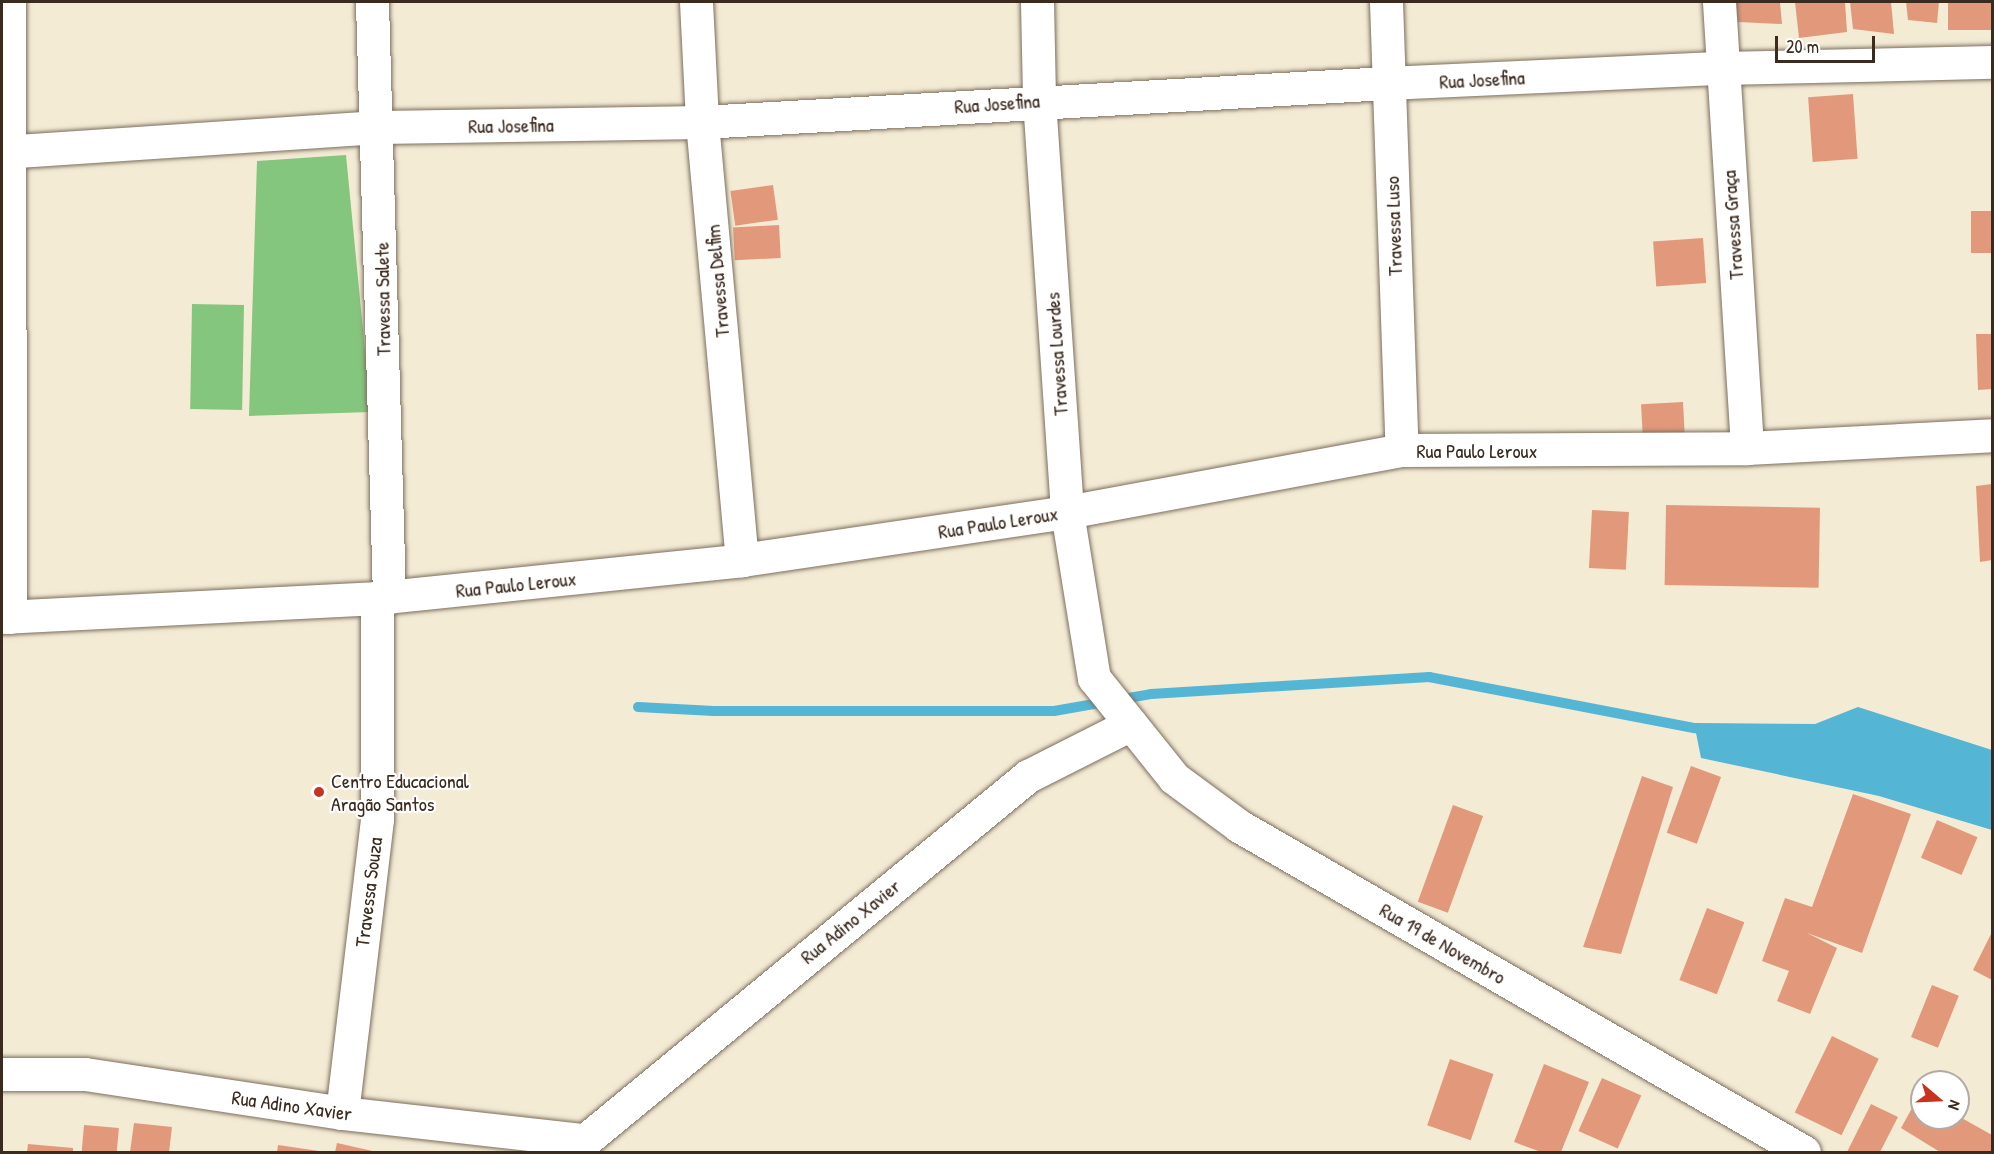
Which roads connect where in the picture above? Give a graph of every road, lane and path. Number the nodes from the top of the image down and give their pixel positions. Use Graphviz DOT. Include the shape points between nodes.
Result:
graph roads {
  1 [pos="9,2"];
  2 [pos="372,2"];
  3 [pos="696,2"];
  4 [pos="1037,2"];
  5 [pos="1386,2"];
  6 [pos="1719,2"];
  7 [pos="1992,62"];
  8 [pos="1722,68"];
  9 [pos="1387,83"];
  10 [pos="1039,100"];
  11 [pos="702,122"];
  12 [pos="378,128"];
  13 [pos="7,153"];
  14 [pos="1992,435"];
  15 [pos="1747,448"];
  16 [pos="1402,450"];
  17 [pos="1067,512"];
  18 [pos="742,560"];
  19 [pos="383,598"];
  20 [pos="6,617"];
  21 [pos="1112,701"];
  22 [pos="2,1074"];
  23 [pos="342,1113"];
  24 [pos="577,1146"];
  25 [pos="1795,1150"];
  1 -- 13 [label="street"];
  2 -- 12 [label="street, Travessa Salete"];
  3 -- 11 [label="street, Travessa Delfim"];
  4 -- 10 [label="street, Travessa Lourdes"];
  5 -- 9 [label="street, Travessa Luso"];
  6 -- 8 [label="street, Travessa Graça"];
  7 -- 8 [label="street, Rua Josefina"];
  8 -- 9 [label="street, Rua Josefina"];
  8 -- 15 [label="street, Travessa Graça"];
  9 -- 10 [label="street, Rua Josefina"];
  9 -- 16 [label="street, Travessa Luso"];
  10 -- 11 [label="street, Rua Josefina"];
  10 -- 17 [label="street, Travessa Lourdes"];
  11 -- 12 [label="street, Rua Josefina"];
  11 -- 18 [label="street, Travessa Delfim"];
  12 -- 13 [label="street, Rua Josefina"];
  12 -- 19 [label="street, Travessa Salete"];
  13 -- 20 [label="street"];
  14 -- 15 [label="street, Rua Paulo Leroux"];
  15 -- 16 [label="street, Rua Paulo Leroux"];
  16 -- 17 [label="street, Rua Paulo Leroux"];
  17 -- 18 [label="street, Rua Paulo Leroux"];
  17 -- 21 [label="street, Travessa Lourdes"];
  18 -- 19 [label="street, Rua Paulo Leroux"];
  19 -- 20 [label="street, Rua Paulo Leroux"];
  19 -- 23 [label="street, Travessa Souza" via="376,819"];
  21 -- 24 [label="street, Rua Adino Xavier" via="1028,776"];
  21 -- 25 [label="street, Rua 19 de Novembro" via="1174,778 1239,826"];
  22 -- 23 [label="street, Rua Adino Xavier" via="85,1074"];
  23 -- 24 [label="street, Rua Adino Xavier"];
}
